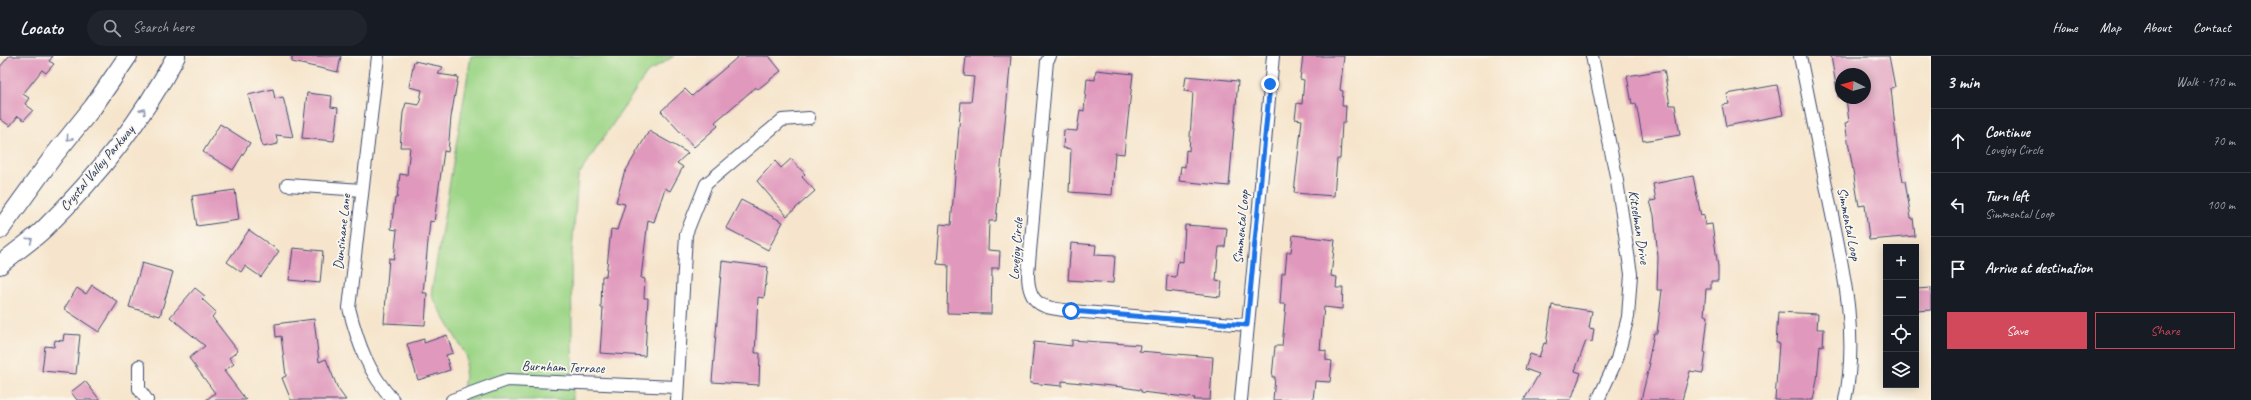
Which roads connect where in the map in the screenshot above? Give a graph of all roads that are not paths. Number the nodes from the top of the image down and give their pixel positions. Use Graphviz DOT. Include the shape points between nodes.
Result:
graph roads {
  1 [pos="128,56"];
  2 [pos="176,56"];
  3 [pos="378,56"];
  4 [pos="1050,56"];
  5 [pos="1274,56"];
  6 [pos="1592,56"];
  7 [pos="1800,56"];
  8 [pos="809,118"];
  9 [pos="288,185"];
  10 [pos="362,190"];
  11 [pos="0,230"];
  12 [pos="0,265"];
  13 [pos="1247,325"];
  14 [pos="139,366"];
  15 [pos="677,387"];
  16 [pos="147,400"];
  17 [pos="393,400"];
  18 [pos="452,400"];
  19 [pos="676,400"];
  20 [pos="1241,400"];
  21 [pos="1598,400"];
  22 [pos="1845,400"];
  1 -- 11 [label="main road, one-way" via="93,107"];
  12 -- 2 [label="main road, Crystal Valley Parkway, one-way" via="44,230 107,161 145,108"];
  3 -- 10 [label="street, Dunsinane Lane"];
  4 -- 13 [label="street, Lovejoy Circle" via="1047,61 1028,274 1028,287 1034,300 1046,308 1071,311"];
  5 -- 13 [label="street, Simmental Loop"];
  6 -- 21 [label="street, Kitselman Drive" via="1617,181 1631,274 1628,317 1617,359"];
  7 -- 22 [label="street, Simmental Loop" via="1845,278 1850,329 1850,380"];
  8 -- 15 [label="street" via="782,120 706,184 686,234"];
  9 -- 10 [label="street"];
  10 -- 17 [label="street, Dunsinane Lane" via="349,308 357,343 380,386"];
  13 -- 20 [label="street, Simmental Loop"];
  14 -- 16 [label="street" via="139,389"];
  15 -- 18 [label="street, Burnham Terrace" via="507,380"];
  15 -- 19 [label="street"];
}
